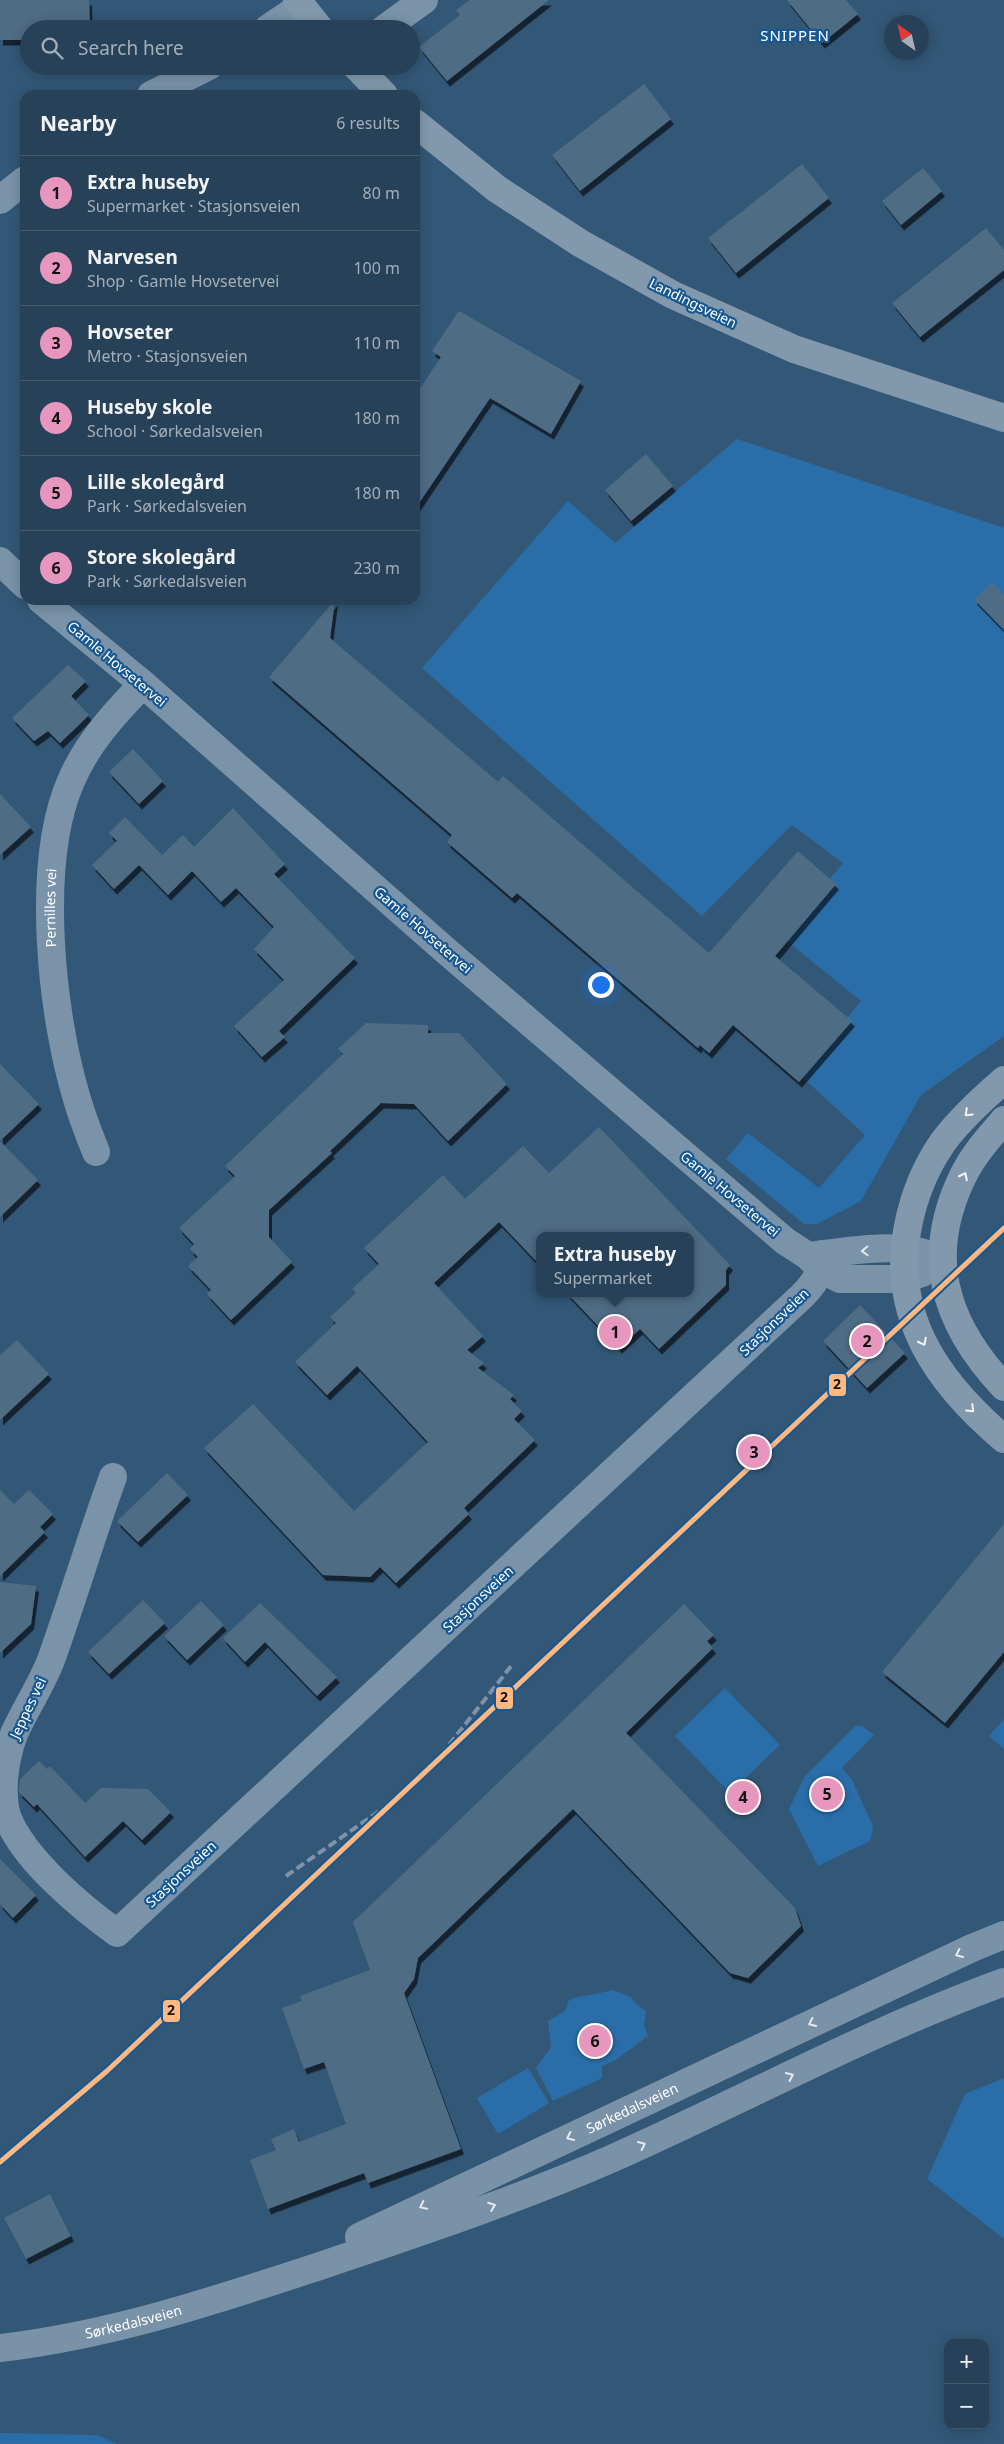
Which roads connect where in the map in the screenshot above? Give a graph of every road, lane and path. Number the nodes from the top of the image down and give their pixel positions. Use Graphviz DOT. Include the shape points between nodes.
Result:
graph roads {
  1 [pos="424,0"];
  2 [pos="299,3"];
  3 [pos="278,20"];
  4 [pos="313,20"];
  5 [pos="396,20"];
  6 [pos="191,75"];
  7 [pos="365,75"];
  8 [pos="161,90"];
  9 [pos="379,90"];
  10 [pos="420,127"];
  11 [pos="20,184"];
  12 [pos="0,200"];
  13 [pos="1004,418"];
  14 [pos="0,561"];
  15 [pos="20,580"];
  16 [pos="51,605"];
  17 [pos="143,684"];
  18 [pos="1004,1080"];
  19 [pos="1004,1120"];
  20 [pos="96,1152"];
  21 [pos="817,1260"];
  22 [pos="942,1260"];
  23 [pos="902,1264"];
  24 [pos="1004,1387"];
  25 [pos="1004,1439"];
  26 [pos="113,1477"];
  27 [pos="118,1933"];
  28 [pos="1004,1935"];
  29 [pos="1004,1982"];
  30 [pos="264,2284"];
  31 [pos="0,2348"];
  1 -- 5 [label="street"];
  2 -- 3 [label="street"];
  2 -- 4 [label="street"];
  6 -- 8 [label="street"];
  7 -- 9 [label="street"];
  10 -- 13 [label="street, Landingsveien" via="497,188 610,262 673,295 794,349"];
  11 -- 12 [label="street"];
  14 -- 15 [label="street"];
  16 -- 17 [label="street, Gamle Hovsetervei"];
  17 -- 20 [label="street, Pernilles vei" via="80,761 64,798 53,851 50,905 58,1016 77,1099"];
  17 -- 21 [label="street, Gamle Hovsetervei" via="445,950 785,1241"];
  18 -- 23 [label="street, one-way" via="962,1119 928,1166 916,1191"];
  22 -- 19 [label="street, one-way" via="946,1221 966,1170"];
  23 -- 21 [label="street, Gamle Hovsetervei, one-way" via="840,1252"];
  21 -- 23 [label="street, Gamle Hovsetervei" via="840,1279"];
  21 -- 27 [label="street, Stasjonsveien" via="810,1288 795,1303"];
  22 -- 23 [label="street, Gamle Hovsetervei"];
  22 -- 24 [label="street" via="955,1315 971,1347"];
  23 -- 25 [label="street, one-way" via="910,1313 942,1375 966,1404"];
  26 -- 27 [label="street, Jeppes vei" via="50,1662 14,1735 4,1776 6,1814 24,1846 56,1882"];
  28 -- 30 [label="main road, Sørkedalsveien, one-way" via="439,2198"];
  30 -- 29 [label="main road, Sørkedalsveien, one-way" via="453,2221 610,2160 911,2020"];
  30 -- 31 [label="main road, Sørkedalsveien" via="168,2315 72,2338"];
}
